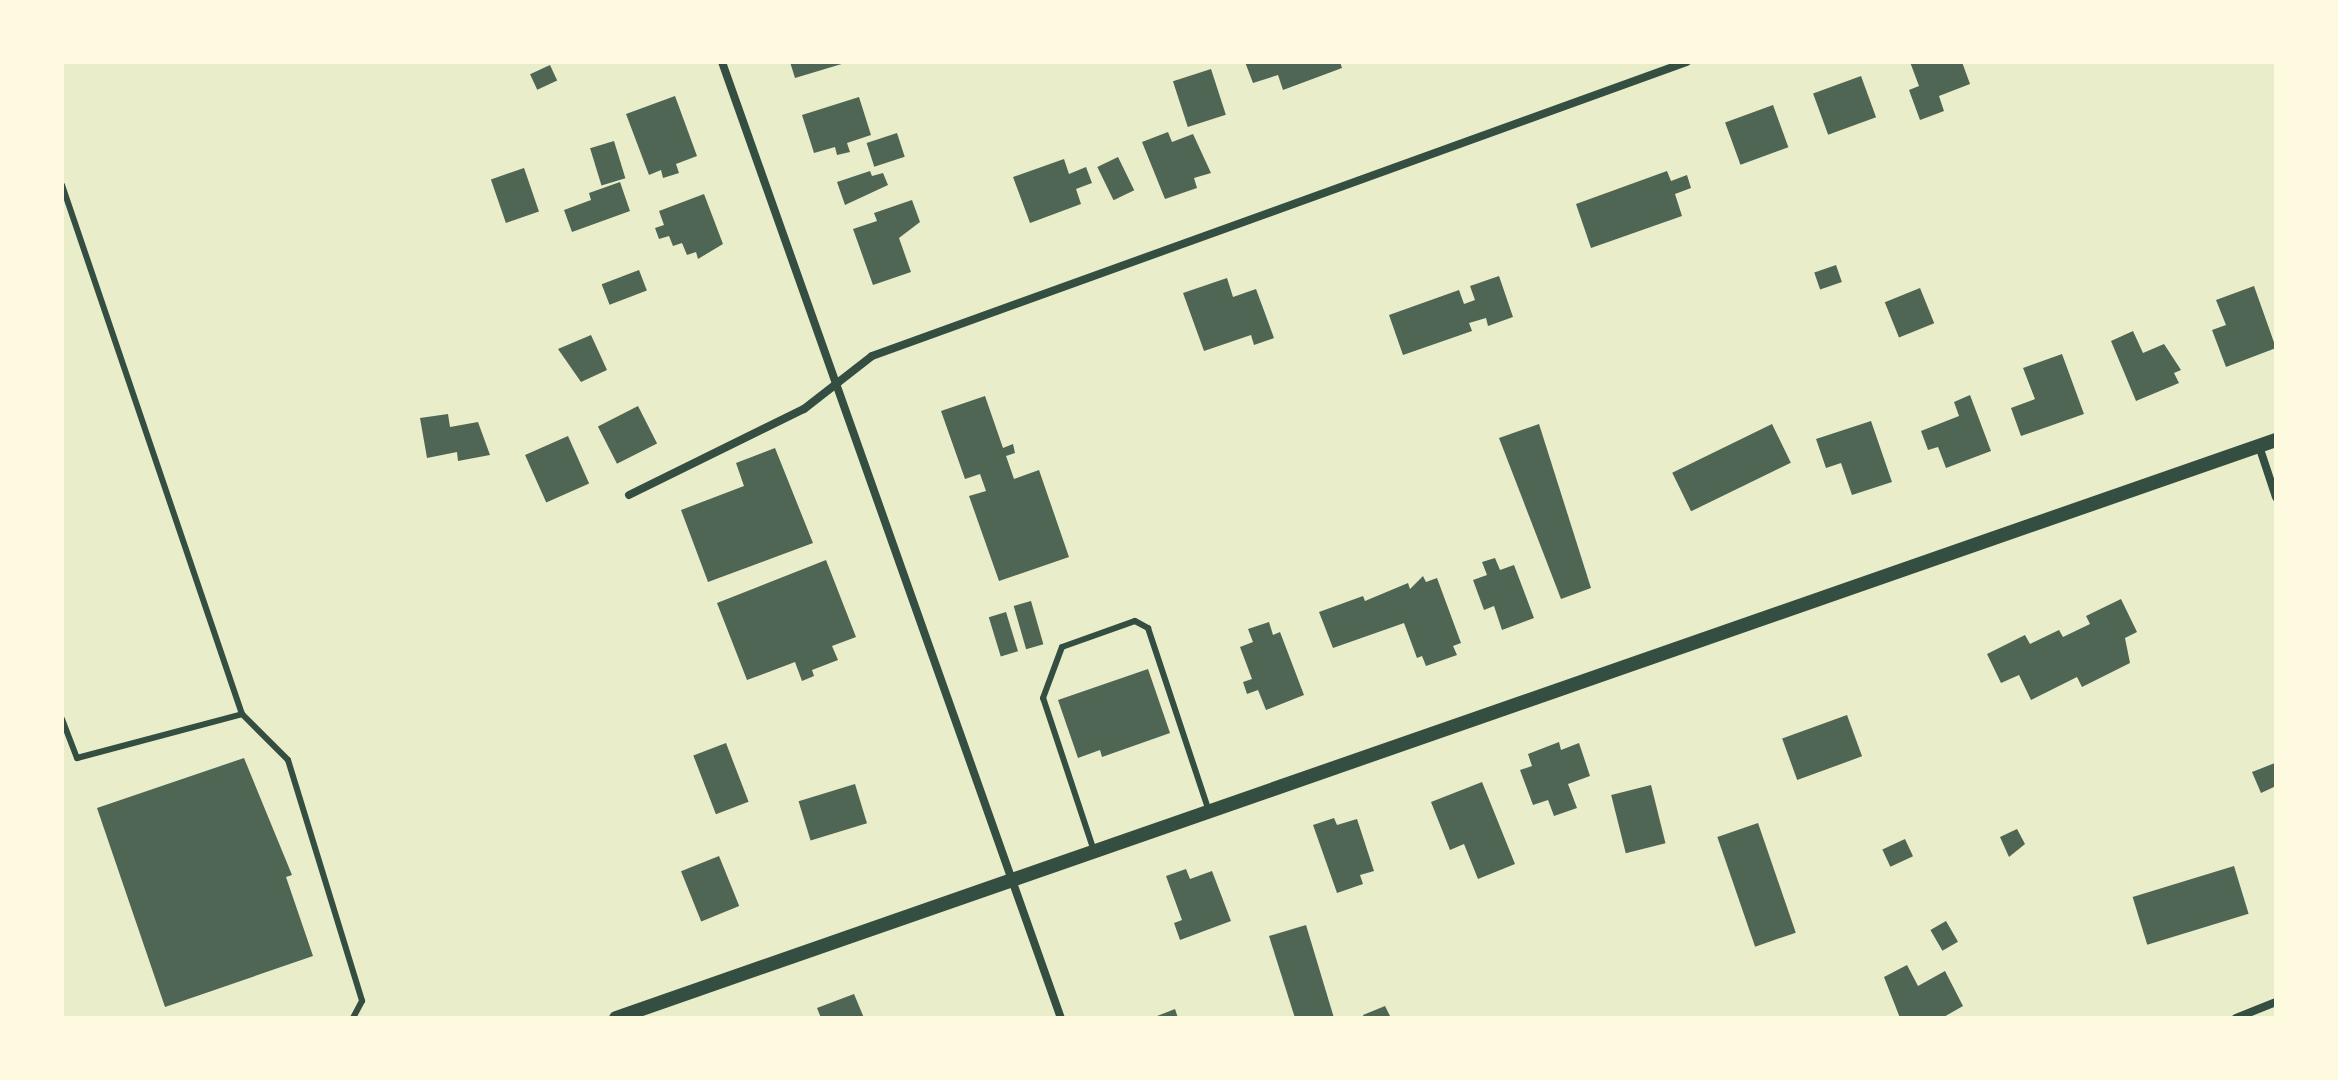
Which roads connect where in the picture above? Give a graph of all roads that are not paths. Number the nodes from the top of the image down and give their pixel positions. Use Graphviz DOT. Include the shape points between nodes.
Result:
graph roads {
  1 [pos="722,62"];
  2 [pos="1687,62"];
  3 [pos="62,185"];
  4 [pos="836,384"];
  5 [pos="2276,440"];
  6 [pos="2259,446"];
  7 [pos="629,495"];
  8 [pos="2276,497"];
  9 [pos="242,714"];
  10 [pos="62,719"];
  11 [pos="1209,811"];
  12 [pos="1094,852"];
  13 [pos="1009,883"];
  14 [pos="2276,1002"];
  15 [pos="353,1018"];
  16 [pos="616,1018"];
  17 [pos="1061,1018"];
  18 [pos="2236,1018"];
  1 -- 4 [label="street"];
  2 -- 4 [label="street" via="872,356"];
  3 -- 9 [label="lane"];
  4 -- 7 [label="street" via="804,409"];
  4 -- 13 [label="street"];
  5 -- 6 [label="street"];
  6 -- 8 [label="street"];
  6 -- 11 [label="street"];
  9 -- 10 [label="lane" via="77,758"];
  9 -- 15 [label="lane" via="288,760 362,1001"];
  11 -- 12 [label="street"];
  11 -- 12 [label="lane" via="1148,628 1135,621 1062,647 1043,698"];
  12 -- 13 [label="street"];
  13 -- 16 [label="street"];
  13 -- 17 [label="street"];
  14 -- 18 [label="street"];
}
